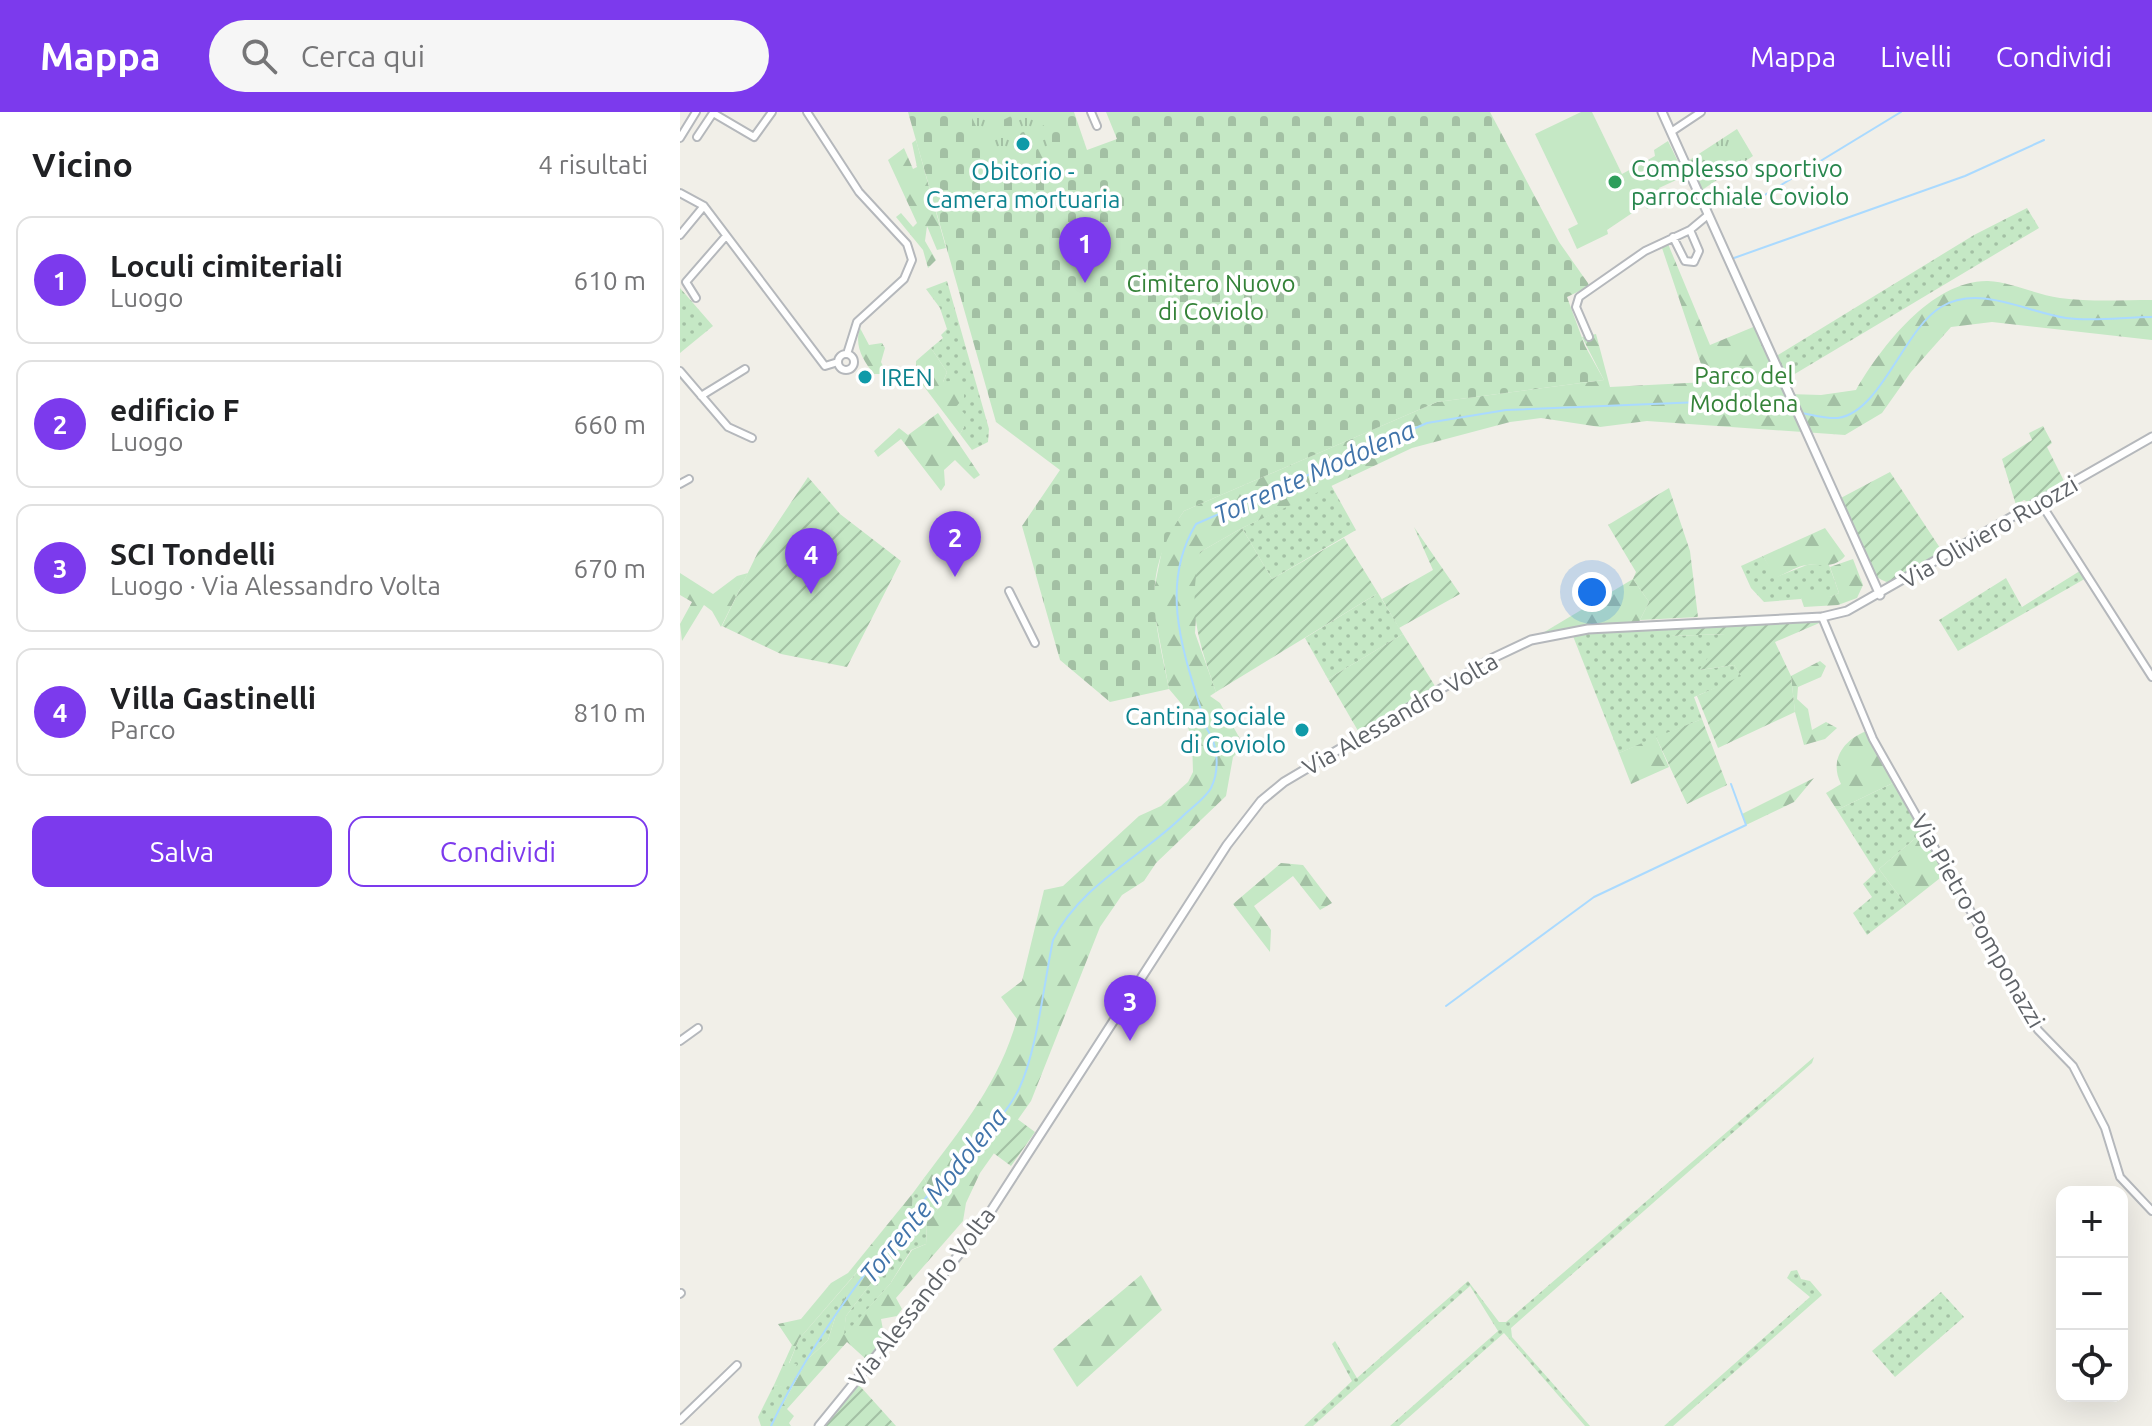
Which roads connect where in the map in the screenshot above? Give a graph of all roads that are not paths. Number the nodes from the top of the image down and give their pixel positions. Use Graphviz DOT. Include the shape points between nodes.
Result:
graph roads {
  1 [pos="696,112"];
  2 [pos="772,112"];
  3 [pos="807,112"];
  4 [pos="1091,112"];
  5 [pos="1662,112"];
  6 [pos="1701,112"];
  7 [pos="1097,126"];
  8 [pos="1671,132"];
  9 [pos="697,137"];
  10 [pos="680,138"];
  11 [pos="680,193"];
  12 [pos="704,206"];
  13 [pos="1708,215"];
  14 [pos="1690,230"];
  15 [pos="680,235"];
  16 [pos="726,236"];
  17 [pos="1673,237"];
  18 [pos="696,298"];
  19 [pos="1589,337"];
  20 [pos="847,354"];
  21 [pos="838,362"];
  22 [pos="745,369"];
  23 [pos="680,371"];
  24 [pos="701,396"];
  25 [pos="2152,437"];
  26 [pos="752,438"];
  27 [pos="689,479"];
  28 [pos="680,484"];
  29 [pos="2040,502"];
  30 [pos="1009,591"];
  31 [pos="1880,595"];
  32 [pos="1822,617"];
  33 [pos="1035,643"];
  34 [pos="2152,677"];
  35 [pos="698,1028"];
  36 [pos="680,1041"];
  37 [pos="2152,1211"];
  38 [pos="737,1365"];
  39 [pos="680,1420"];
  40 [pos="819,1426"];
  1 -- 10 [label="street"];
  2 -- 9 [label="street" via="754,137 713,113"];
  3 -- 20 [label="street" via="859,192 907,244 912,260 904,279 857,322"];
  4 -- 7 [label="street"];
  5 -- 8 [label="street"];
  6 -- 8 [label="street"];
  8 -- 13 [label="street"];
  11 -- 12 [label="street"];
  12 -- 15 [label="street"];
  12 -- 16 [label="street"];
  13 -- 14 [label="street"];
  13 -- 31 [label="street"];
  14 -- 17 [label="street"];
  14 -- 17 [label="street" via="1699,251 1694,262 1683,258"];
  16 -- 18 [label="street" via="686,282"];
  16 -- 21 [label="street" via="825,366"];
  17 -- 19 [label="street" via="1577,299 1577,313"];
  20 -- 21 [label="street"];
  20 -- 21 [label="street" via="854,359 853,368 843,371"];
  22 -- 24 [label="street"];
  23 -- 24 [label="street"];
  24 -- 26 [label="street" via="728,427"];
  25 -- 29 [label="street, Via Oliviero Ruozzi"];
  27 -- 28 [label="street"];
  29 -- 31 [label="street, Via Oliviero Ruozzi"];
  29 -- 34 [label="street"];
  30 -- 33 [label="street"];
  31 -- 32 [label="street, Via Oliviero Ruozzi"];
  32 -- 37 [label="street, Via Pietro Pomponazzi" via="1873,739 2038,1030 2073,1066 2105,1128 2120,1177"];
  32 -- 40 [label="street, Via Alessandro Volta" via="1571,631 1531,640 1301,771 1261,801 1106,1032 1090,1048 1073,1085 968,1246"];
  35 -- 36 [label="street"];
  38 -- 39 [label="street"];
}
